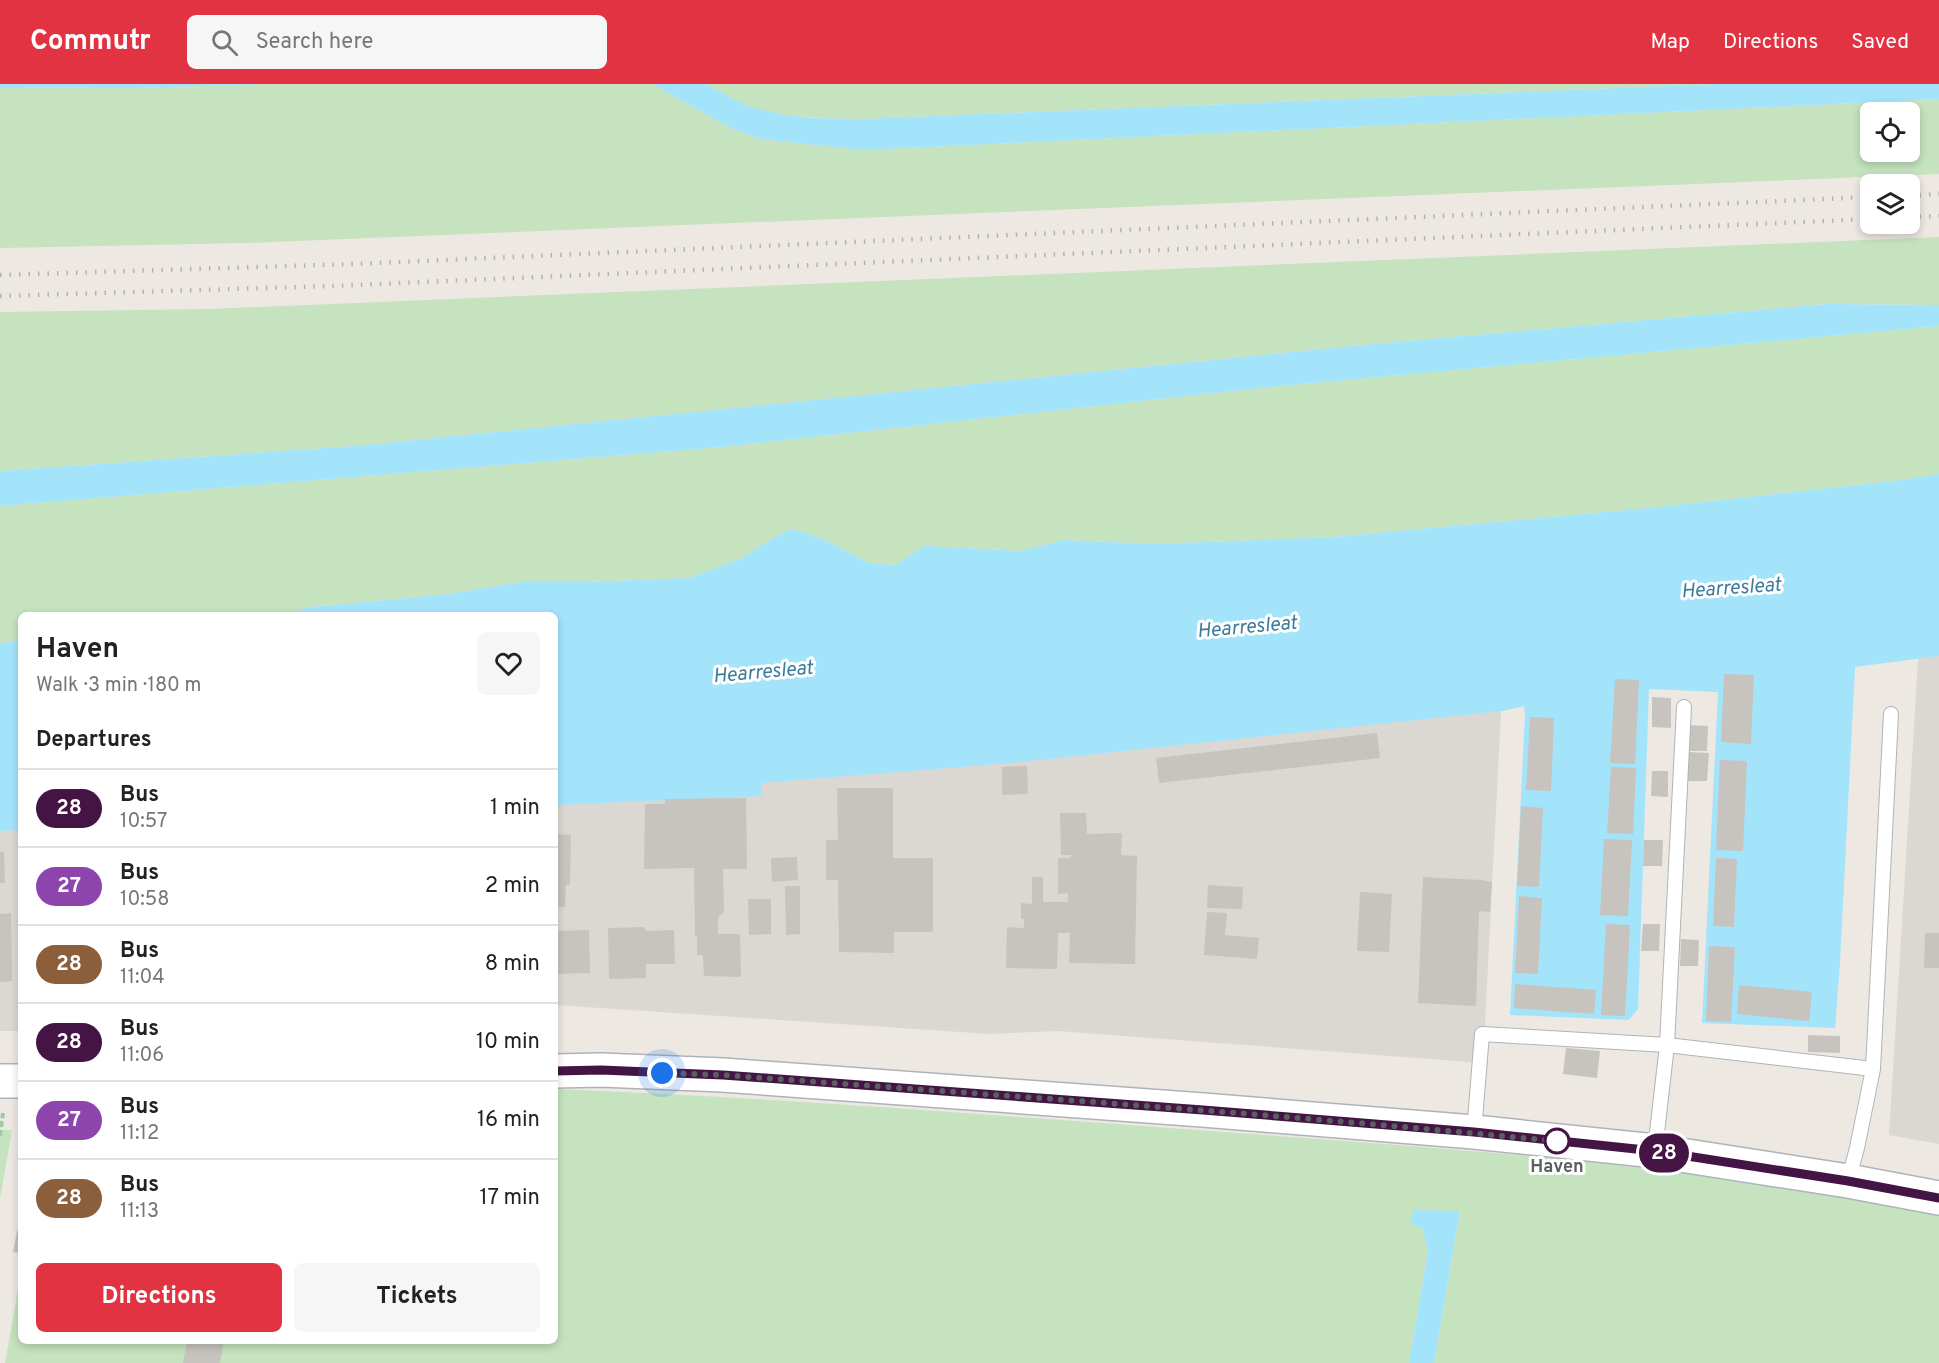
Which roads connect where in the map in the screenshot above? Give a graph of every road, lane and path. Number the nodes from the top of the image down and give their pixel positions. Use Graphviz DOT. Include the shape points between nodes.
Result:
graph roads {
  1 [pos="1684,707"];
  2 [pos="1891,714"];
  3 [pos="1667,1045"];
  4 [pos="1874,1069"];
  5 [pos="558,1071"];
  6 [pos="0,1081"];
  7 [pos="18,1081"];
  8 [pos="1474,1132"];
  9 [pos="1655,1151"];
  10 [pos="1848,1181"];
  11 [pos="1939,1198"];
  1 -- 3 [label="lane"];
  2 -- 4 [label="lane"];
  3 -- 4 [label="lane"];
  3 -- 8 [label="lane" via="1482,1034"];
  3 -- 9 [label="lane"];
  4 -- 10 [label="lane"];
  5 -- 8 [label="street" via="723,1075"];
  6 -- 7 [label="street"];
  8 -- 9 [label="street"];
  9 -- 10 [label="street"];
  10 -- 11 [label="street"];
}
